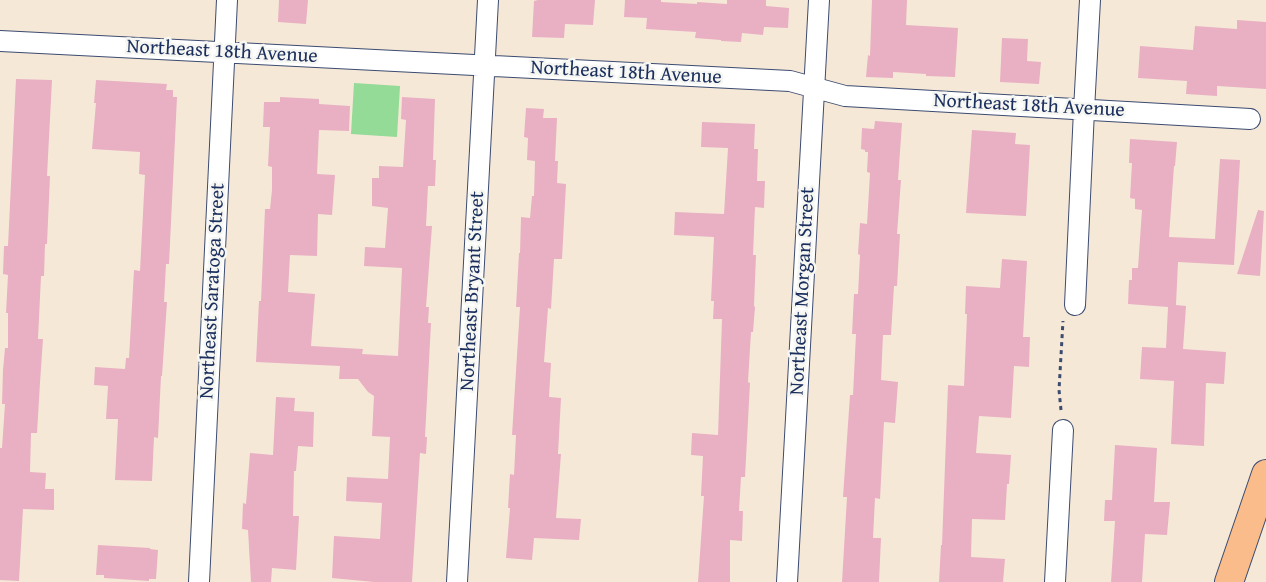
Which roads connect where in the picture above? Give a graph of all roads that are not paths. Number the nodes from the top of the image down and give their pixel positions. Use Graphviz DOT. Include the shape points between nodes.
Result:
graph roads {
  1 [pos="227,0"];
  2 [pos="488,0"];
  3 [pos="819,0"];
  4 [pos="1090,0"];
  5 [pos="0,41"];
  6 [pos="225,52"];
  7 [pos="485,66"];
  8 [pos="814,88"];
  9 [pos="1084,110"];
  10 [pos="1250,119"];
  11 [pos="1075,305"];
  12 [pos="1063,430"];
  13 [pos="1266,474"];
  14 [pos="199,582"];
  15 [pos="458,582"];
  16 [pos="787,582"];
  17 [pos="1055,582"];
  18 [pos="1230,582"];
  1 -- 6 [label="street, Northeast Saratoga Street"];
  2 -- 7 [label="street, Northeast Bryant Street"];
  3 -- 8 [label="street, Northeast Morgan Street"];
  4 -- 9 [label="street"];
  5 -- 6 [label="street, Northeast 18th Avenue"];
  6 -- 7 [label="street, Northeast 18th Avenue"];
  6 -- 14 [label="street, Northeast Saratoga Street"];
  7 -- 8 [label="street, Northeast 18th Avenue" via="790,81"];
  7 -- 15 [label="street, Northeast Bryant Street"];
  8 -- 9 [label="street, Northeast 18th Avenue" via="845,96"];
  8 -- 16 [label="street, Northeast Morgan Street"];
  9 -- 10 [label="street, Northeast 18th Avenue"];
  9 -- 11 [label="street"];
  12 -- 17 [label="street"];
  13 -- 18 [label="main road"];
}
